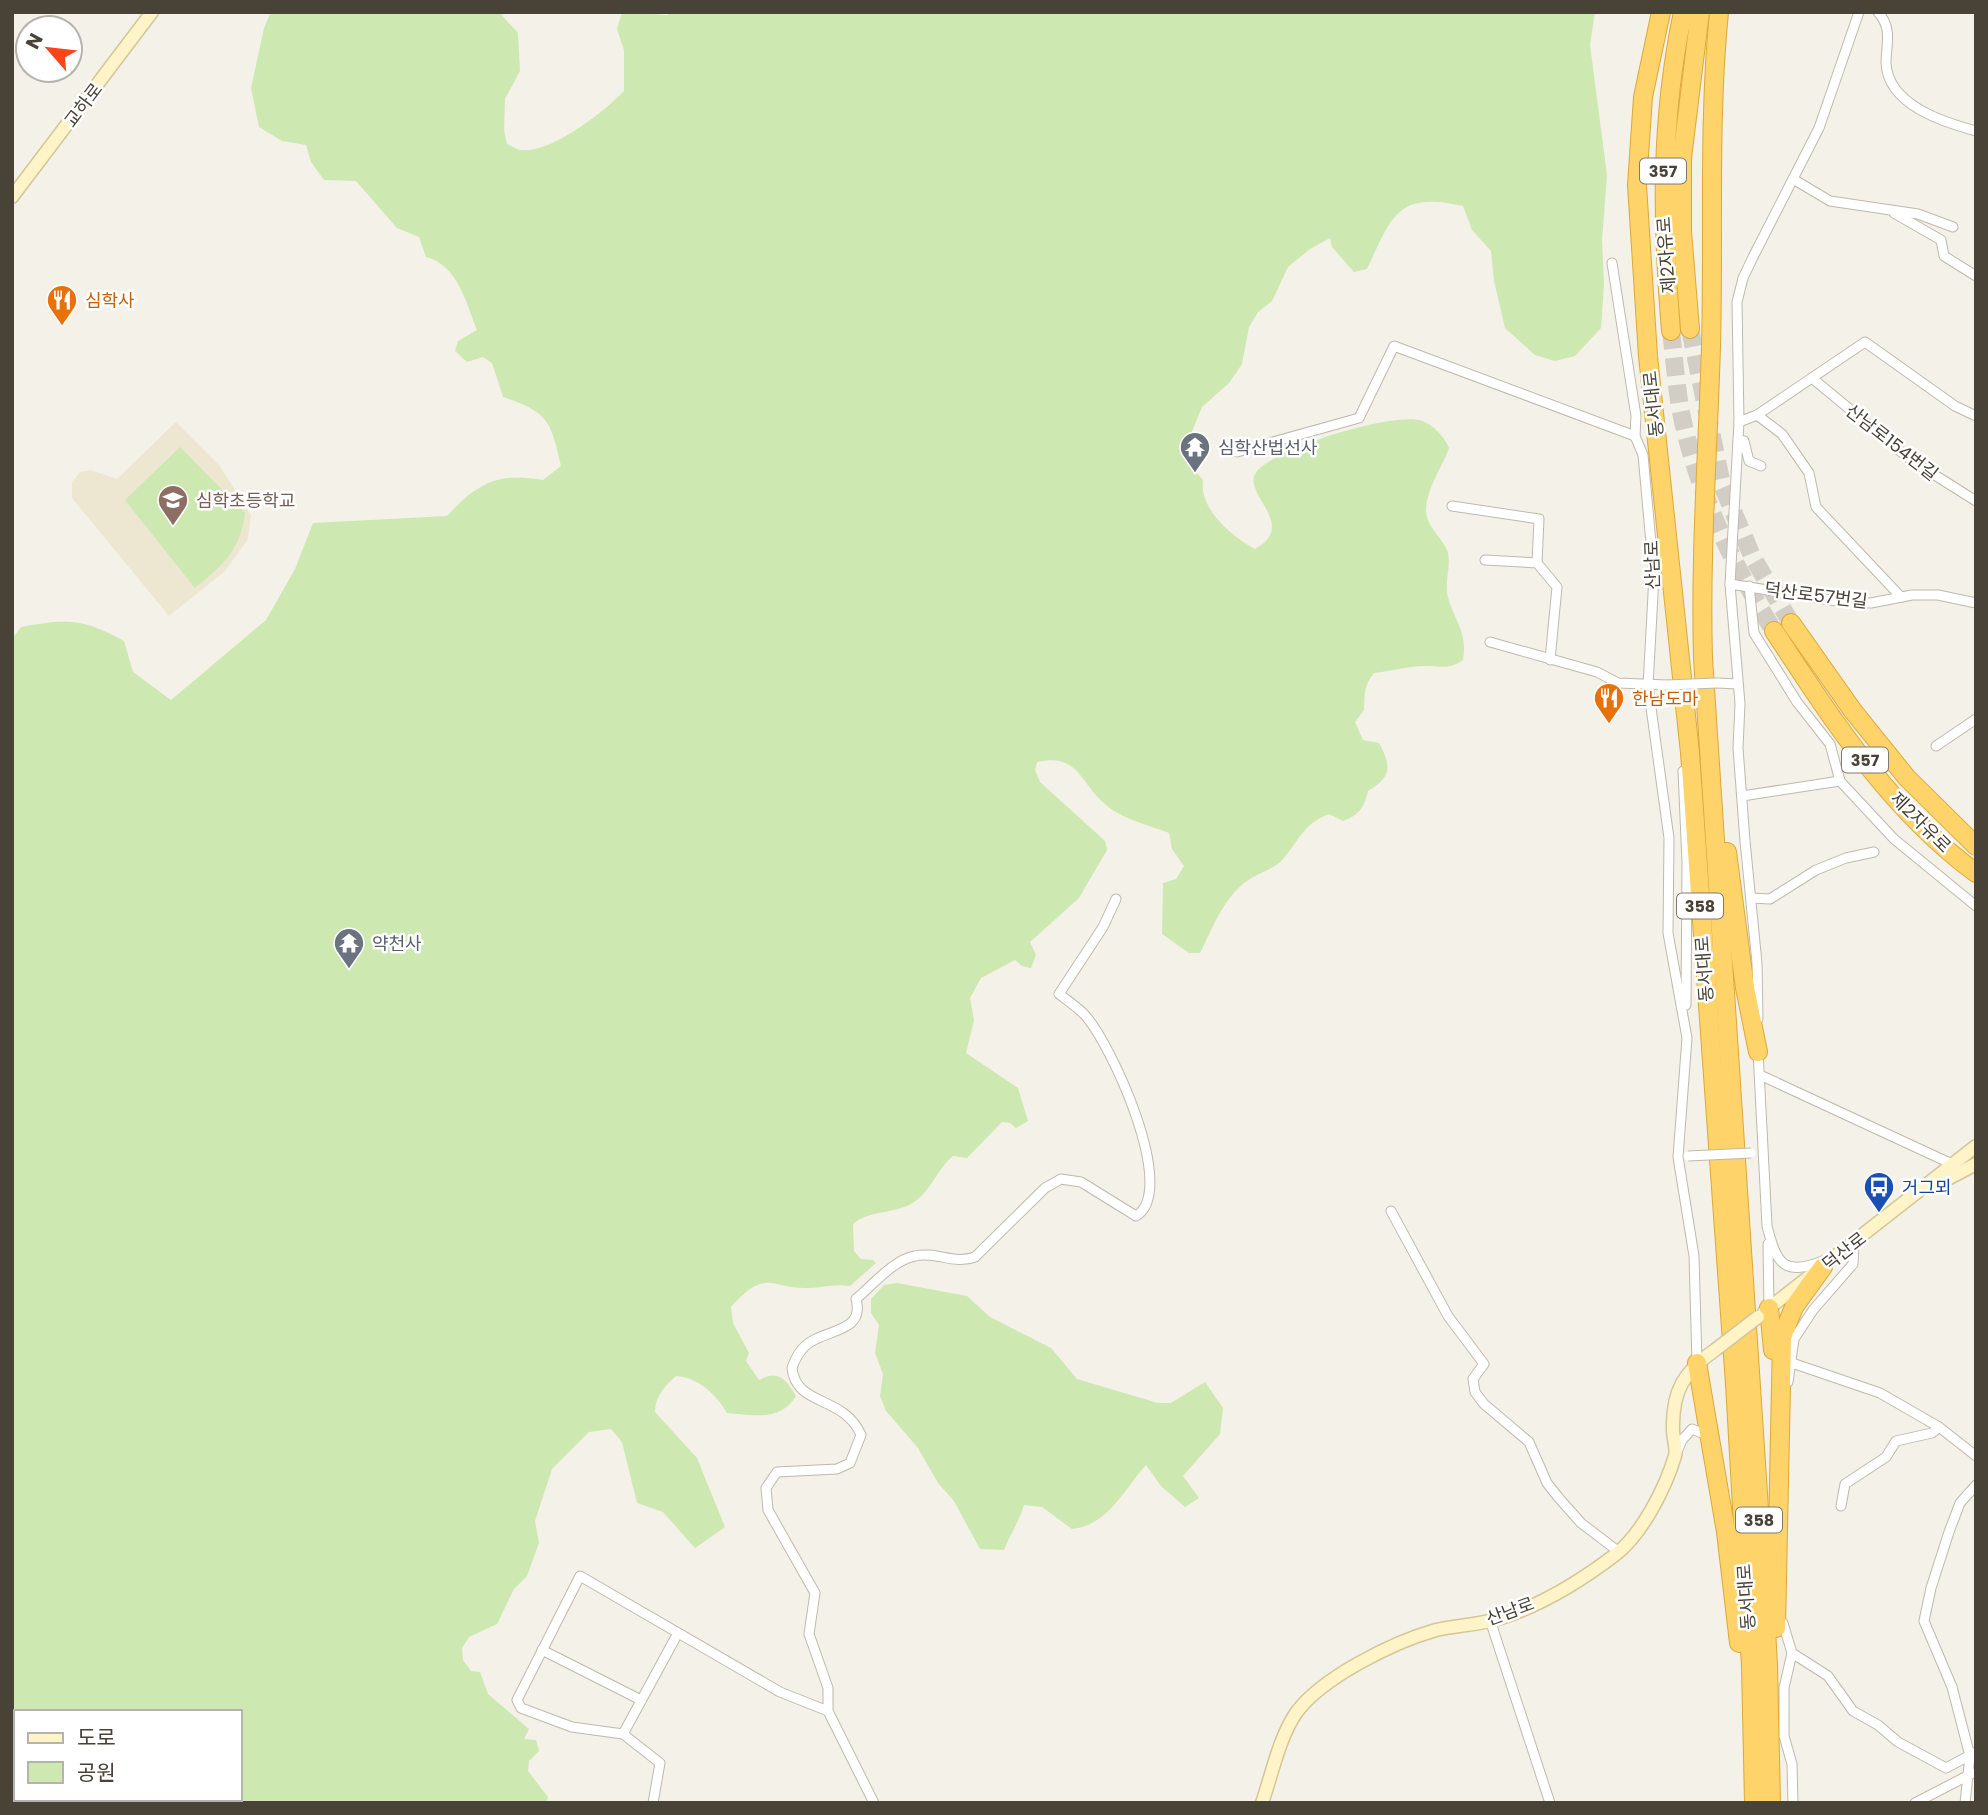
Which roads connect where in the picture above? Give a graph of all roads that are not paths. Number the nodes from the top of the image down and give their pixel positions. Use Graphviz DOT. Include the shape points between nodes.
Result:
graph roads {
  1 [pos="152,12"];
  2 [pos="1661,12"];
  3 [pos="1683,12"];
  4 [pos="1700,12"];
  5 [pos="1719,12"];
  6 [pos="1859,12"];
  7 [pos="1878,12"];
  8 [pos="1976,131"];
  9 [pos="1793,179"];
  10 [pos="12,197"];
  11 [pos="1886,208"];
  12 [pos="1953,227"];
  13 [pos="1612,263"];
  14 [pos="1976,276"];
  15 [pos="1690,329"];
  16 [pos="1671,331"];
  17 [pos="1812,378"];
  18 [pos="1757,415"];
  19 [pos="1976,416"];
  20 [pos="1739,422"];
  21 [pos="1635,436"];
  22 [pos="1738,440"];
  23 [pos="1237,452"];
  24 [pos="1761,466"];
  25 [pos="1976,500"];
  26 [pos="1452,506"];
  27 [pos="1485,560"];
  28 [pos="1536,563"];
  29 [pos="1730,584"];
  30 [pos="1749,586"];
  31 [pos="1901,597"];
  32 [pos="1976,604"];
  33 [pos="1791,623"];
  34 [pos="1773,631"];
  35 [pos="1490,642"];
  36 [pos="1550,660"];
  37 [pos="1738,684"];
  38 [pos="1648,686"];
  39 [pos="1706,698"];
  40 [pos="1685,713"];
  41 [pos="1976,719"];
  42 [pos="1936,746"];
  43 [pos="1840,781"];
  44 [pos="1742,796"];
  45 [pos="1976,846"];
  46 [pos="1874,852"];
  47 [pos="1976,873"];
  48 [pos="1116,898"];
  49 [pos="1751,898"];
  50 [pos="1976,906"];
  51 [pos="1687,1038"];
  52 [pos="1758,1052"];
  53 [pos="1760,1075"];
  54 [pos="1976,1146"];
  55 [pos="1764,1153"];
  56 [pos="1683,1156"];
  57 [pos="1952,1164"];
  58 [pos="1976,1164"];
  59 [pos="1919,1194"];
  60 [pos="1391,1211"];
  61 [pos="1767,1226"];
  62 [pos="1854,1243"];
  63 [pos="1842,1252"];
  64 [pos="1823,1267"];
  65 [pos="1763,1312"];
  66 [pos="1714,1350"];
  67 [pos="1698,1363"];
  68 [pos="1793,1363"];
  69 [pos="1778,1399"];
  70 [pos="1939,1427"];
  71 [pos="1711,1437"];
  72 [pos="1676,1454"];
  73 [pos="1976,1456"];
  74 [pos="1976,1485"];
  75 [pos="1841,1506"];
  76 [pos="1619,1552"];
  77 [pos="1490,1620"];
  78 [pos="678,1633"];
  79 [pos="542,1650"];
  80 [pos="1792,1653"];
  81 [pos="641,1700"];
  82 [pos="828,1711"];
  83 [pos="622,1734"];
  84 [pos="1973,1754"];
  85 [pos="1973,1773"];
  86 [pos="653,1803"];
  87 [pos="874,1803"];
  88 [pos="1262,1803"];
  89 [pos="1550,1803"];
  90 [pos="1752,1803"];
  91 [pos="1771,1803"];
  92 [pos="1777,1803"];
  93 [pos="1793,1803"];
  94 [pos="1915,1803"];
  95 [pos="1965,1803"];
  1 -- 10 [label="street, 교하로"];
  2 -- 40 [label="highway, 동서대로 / 358" via="1643,97 1637,185 1648,356"];
  3 -- 16 [label="highway, 제2자유로 / 357" via="1663,159"];
  4 -- 15 [label="highway, 제2자유로 / 357" via="1682,158"];
  5 -- 39 [label="highway, 동서대로 / 358" via="1711,127 1711,346 1701,576"];
  6 -- 9 [label="street" via="1819,128"];
  7 -- 8 [label="street" via="1889,34 1886,64 1891,82 1907,101 1930,116"];
  9 -- 11 [label="street" via="1830,201"];
  9 -- 20 [label="street" via="1743,278 1737,302"];
  11 -- 12 [label="street"];
  11 -- 14 [label="street" via="1941,240 1944,256"];
  13 -- 21 [label="street, 산남로" via="1636,415"];
  17 -- 18 [label="street"];
  17 -- 19 [label="street" via="1865,342"];
  17 -- 25 [label="street, 산남로154번길" via="1911,460"];
  18 -- 20 [label="street"];
  18 -- 31 [label="street, 덕산로57번길" via="1782,434 1808,473 1815,507"];
  20 -- 22 [label="street"];
  21 -- 23 [label="street" via="1394,346 1359,418"];
  21 -- 38 [label="street, 산남로" via="1643,454 1654,576"];
  22 -- 24 [label="street" via="1744,441 1749,461"];
  22 -- 29 [label="street"];
  26 -- 28 [label="street" via="1539,519"];
  27 -- 28 [label="street"];
  28 -- 36 [label="street" via="1557,587"];
  29 -- 30 [label="street, 덕산로57번길"];
  29 -- 37 [label="street"];
  30 -- 31 [label="street, 덕산로57번길" via="1837,601 1871,603"];
  30 -- 43 [label="street" via="1754,633 1797,702 1830,744"];
  31 -- 32 [label="street, 덕산로57번길" via="1938,594"];
  33 -- 45 [label="highway, 제2자유로 / 357" via="1907,778"];
  34 -- 47 [label="highway, 제2자유로 / 357" via="1835,724 1891,793"];
  35 -- 36 [label="street"];
  36 -- 38 [label="street" via="1597,672 1618,683"];
  37 -- 38 [label="street, bridge"];
  37 -- 44 [label="street"];
  38 -- 51 [label="street, 산남로" via="1669,838 1668,933"];
  39 -- 52 [label="highway" via="1717,740 1732,897"];
  39 -- 91 [label="highway, 동서대로 / 358" via="1766,1623"];
  40 -- 51 [label="street" via="1682,804 1687,862"];
  40 -- 90 [label="highway, 동서대로 / 358" via="1735,1384 1751,1667"];
  41 -- 42 [label="street"];
  43 -- 44 [label="street"];
  43 -- 50 [label="street" via="1894,839"];
  44 -- 49 [label="street"];
  46 -- 49 [label="street" via="1816,870 1770,899"];
  48 -- 82 [label="street" via="1103,927 1059,994 1085,1015 1124,1078 1152,1176 1150,1202 1136,1216 1081,1182 1061,1179 1045,1188 975,1257 962,1262 916,1255 902,1260 856,1298 856,1317 837,1333 805,1346 792,1368 797,1385 851,1416 861,1435 850,1463 836,1469 777,1472 766,1488 768,1510 814,1593 809,1634 828,1688"];
  49 -- 52 [label="street"];
  51 -- 56 [label="street, 산남로"];
  52 -- 53 [label="street"];
  53 -- 55 [label="street"];
  53 -- 57 [label="street"];
  54 -- 57 [label="street"];
  55 -- 56 [label="street, bridge"];
  55 -- 61 [label="street"];
  56 -- 67 [label="street, 산남로" via="1694,1256"];
  57 -- 59 [label="street"];
  58 -- 59 [label="street"];
  59 -- 62 [label="street, 덕산로"];
  60 -- 76 [label="street" via="1448,1316 1484,1364 1472,1379 1475,1392 1529,1442 1547,1483 1581,1523"];
  61 -- 63 [label="street" via="1776,1258 1791,1268 1802,1269"];
  61 -- 65 [label="street"];
  62 -- 63 [label="street, 덕산로"];
  62 -- 68 [label="street" via="1853,1264 1794,1339"];
  63 -- 64 [label="street, 덕산로"];
  64 -- 65 [label="street, 덕산로"];
  64 -- 69 [label="highway" via="1784,1327"];
  65 -- 66 [label="street, 덕산로, bridge"];
  65 -- 69 [label="highway"];
  66 -- 67 [label="street, 산남로"];
  67 -- 71 [label="highway"];
  67 -- 72 [label="street, 산남로" via="1680,1383 1673,1429"];
  68 -- 70 [label="street" via="1880,1393"];
  68 -- 80 [label="street" via="1784,1428 1783,1629"];
  69 -- 92 [label="highway"];
  70 -- 73 [label="street"];
  70 -- 75 [label="street" via="1932,1433 1896,1441 1886,1457 1845,1484"];
  71 -- 72 [label="street" via="1692,1429"];
  71 -- 90 [label="highway" via="1739,1644 1742,1738"];
  72 -- 76 [label="street, 산남로" via="1648,1512"];
  74 -- 84 [label="street" via="1960,1503 1924,1621"];
  76 -- 77 [label="street, 산남로" via="1593,1572 1522,1610"];
  77 -- 88 [label="street, 산남로" via="1437,1630 1388,1647 1313,1696 1288,1728"];
  77 -- 89 [label="street"];
  78 -- 79 [label="street" via="580,1576"];
  78 -- 81 [label="street"];
  78 -- 82 [label="street" via="780,1692"];
  79 -- 81 [label="street"];
  79 -- 83 [label="street" via="517,1700 521,1708 572,1727"];
  80 -- 84 [label="street" via="1828,1676 1853,1711 1898,1742 1946,1768"];
  80 -- 93 [label="street" via="1784,1688 1784,1724"];
  81 -- 83 [label="street"];
  82 -- 87 [label="street"];
  83 -- 86 [label="street" via="660,1763"];
  84 -- 85 [label="street"];
  85 -- 94 [label="street"];
  85 -- 95 [label="street"];
}
